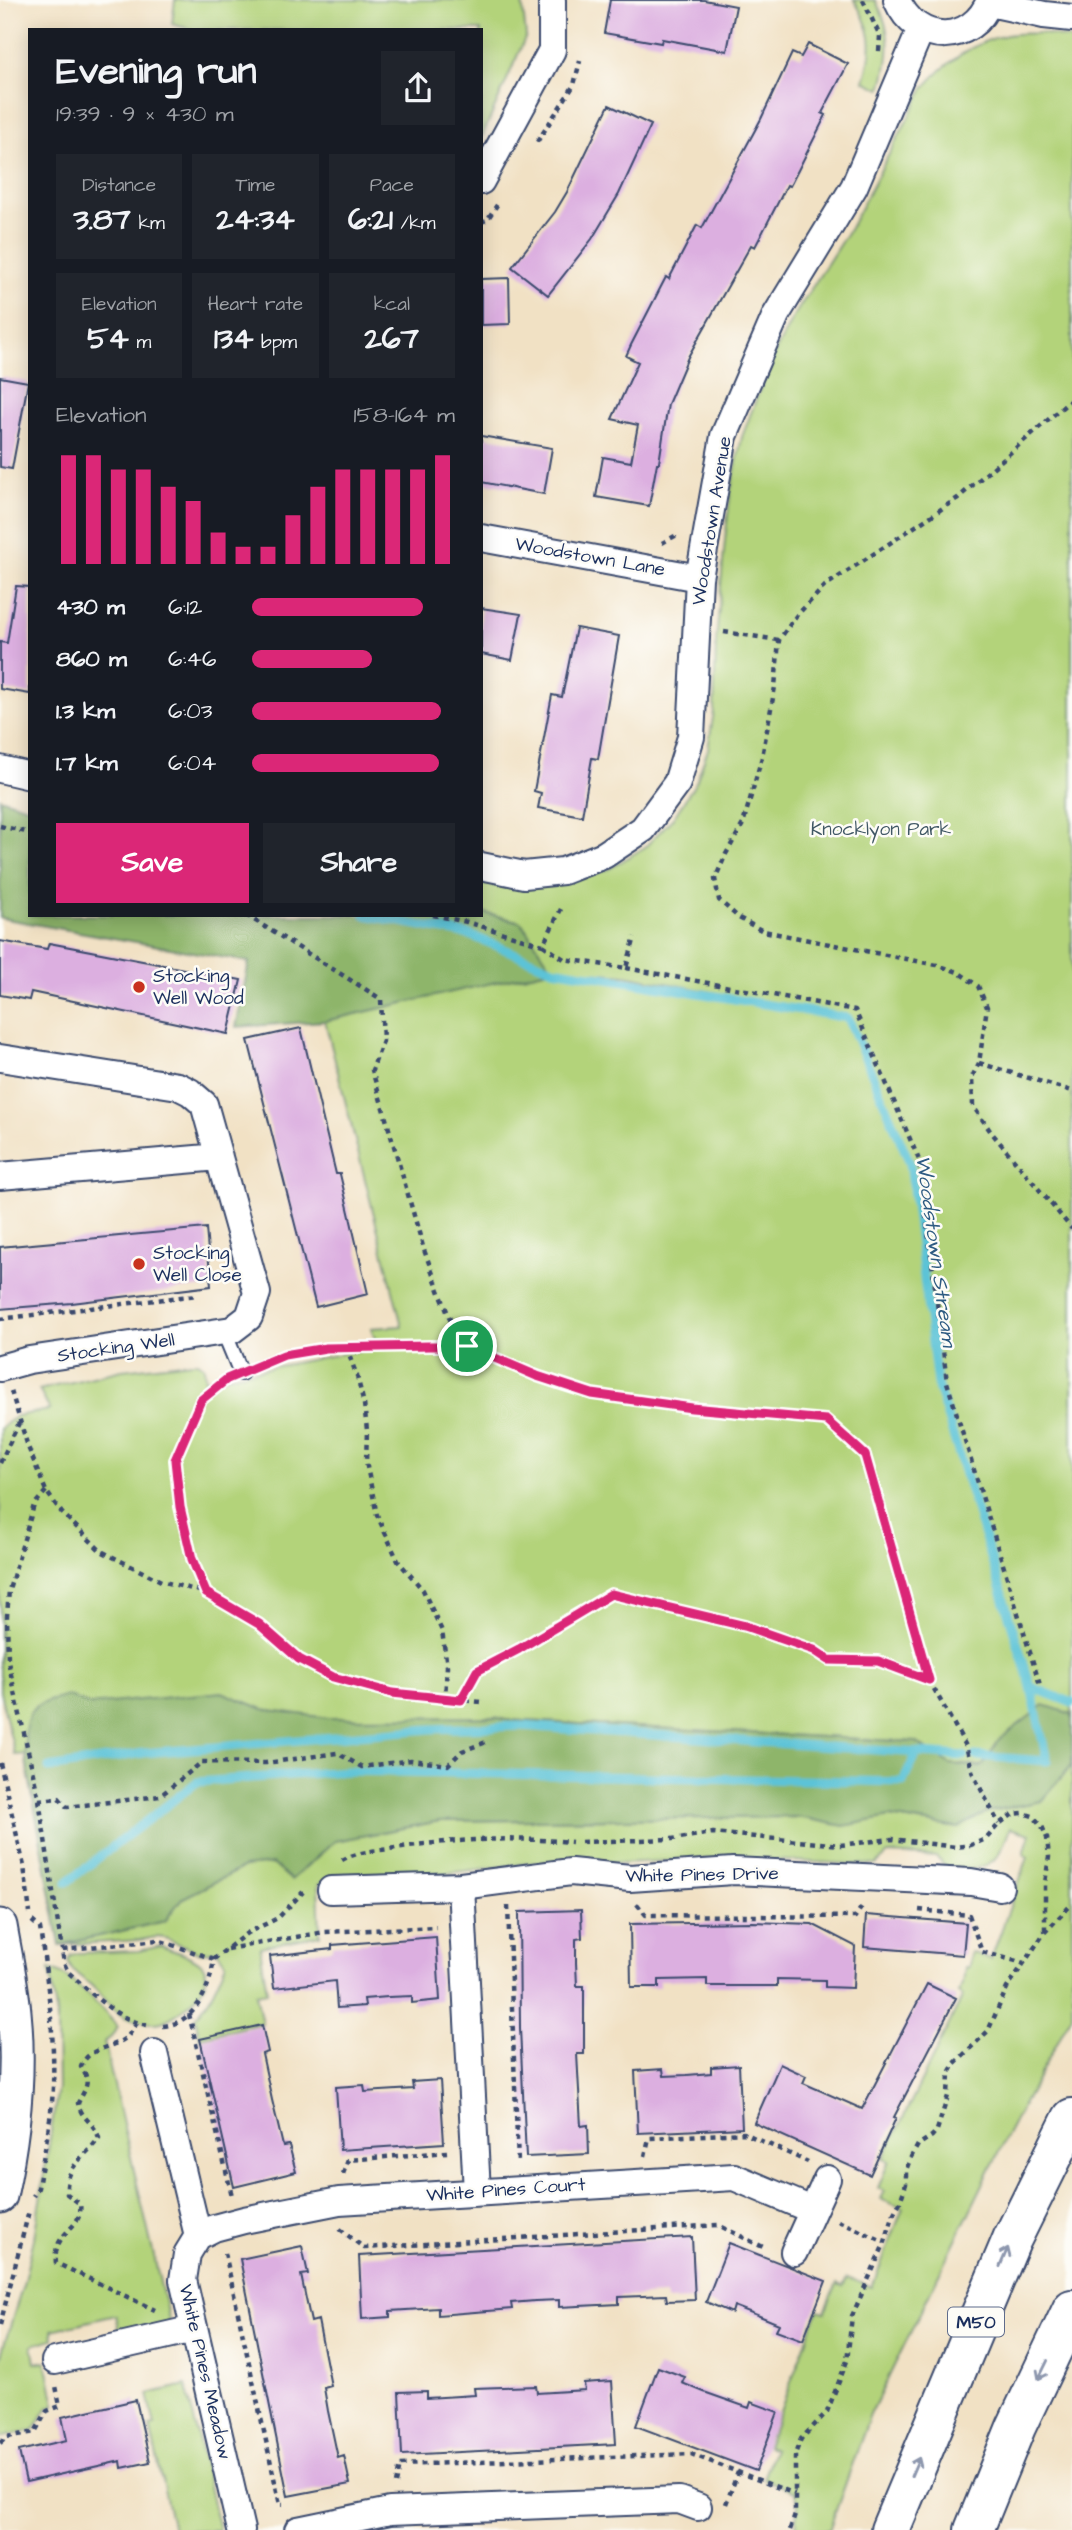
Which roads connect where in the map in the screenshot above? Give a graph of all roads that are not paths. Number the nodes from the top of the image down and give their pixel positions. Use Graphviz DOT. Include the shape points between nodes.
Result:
graph roads {
  1 [pos="552,0"];
  2 [pos="897,0"];
  3 [pos="990,1"];
  4 [pos="1072,19"];
  5 [pos="921,29"];
  6 [pos="483,177"];
  7 [pos="483,538"];
  8 [pos="699,578"];
  9 [pos="0,769"];
  10 [pos="28,776"];
  11 [pos="483,866"];
  12 [pos="0,1058"];
  13 [pos="219,1157"];
  14 [pos="0,1176"];
  15 [pos="228,1331"];
  16 [pos="2,1367"];
  17 [pos="241,1373"];
  18 [pos="461,1886"];
  19 [pos="1000,1887"];
  20 [pos="331,1890"];
  21 [pos="16,1923"];
  22 [pos="154,2053"];
  23 [pos="1072,2119"];
  24 [pos="822,2173"];
  25 [pos="477,2192"];
  26 [pos="16,2197"];
  27 [pos="823,2214"];
  28 [pos="198,2235"];
  29 [pos="783,2252"];
  30 [pos="1072,2309"];
  31 [pos="194,2329"];
  32 [pos="55,2361"];
  33 [pos="710,2510"];
  34 [pos="294,2517"];
  35 [pos="241,2530"];
  36 [pos="890,2530"];
  37 [pos="974,2530"];
  1 -- 6 [label="street" via="552,50"];
  2 -- 5 [label="street" via="909,21"];
  3 -- 4 [label="street"];
  3 -- 5 [label="street" via="968,28 945,34"];
  5 -- 8 [label="street, Woodstown Avenue" via="854,187 776,315 724,436"];
  7 -- 8 [label="street, Woodstown Lane"];
  8 -- 11 [label="street, Woodstown Avenue" via="691,737 677,783 642,830 604,855 563,871 524,875"];
  9 -- 10 [label="street"];
  12 -- 13 [label="street" via="178,1086 204,1104"];
  13 -- 14 [label="street"];
  13 -- 15 [label="street" via="257,1293 249,1317"];
  15 -- 16 [label="street, Stocking Well"];
  15 -- 17 [label="lane"];
  18 -- 19 [label="street, White Pines Drive" via="571,1872 630,1878 733,1871"];
  18 -- 20 [label="street, White Pines Drive"];
  18 -- 25 [label="street"];
  21 -- 26 [label="street" via="9,1969 16,2050 10,2147"];
  22 -- 28 [label="street"];
  36 -- 23 [label="highway, M50, one-way" via="1012,2239"];
  24 -- 27 [label="street"];
  25 -- 27 [label="street, White Pines Court" via="734,2177"];
  25 -- 28 [label="street, White Pines Court" via="339,2201 244,2220"];
  27 -- 29 [label="street"];
  28 -- 31 [label="street, White Pines Meadow" via="187,2254 183,2280"];
  30 -- 37 [label="highway, one-way"];
  31 -- 32 [label="street"];
  31 -- 35 [label="street, White Pines Meadow"];
  33 -- 34 [label="street" via="679,2500"];
}
